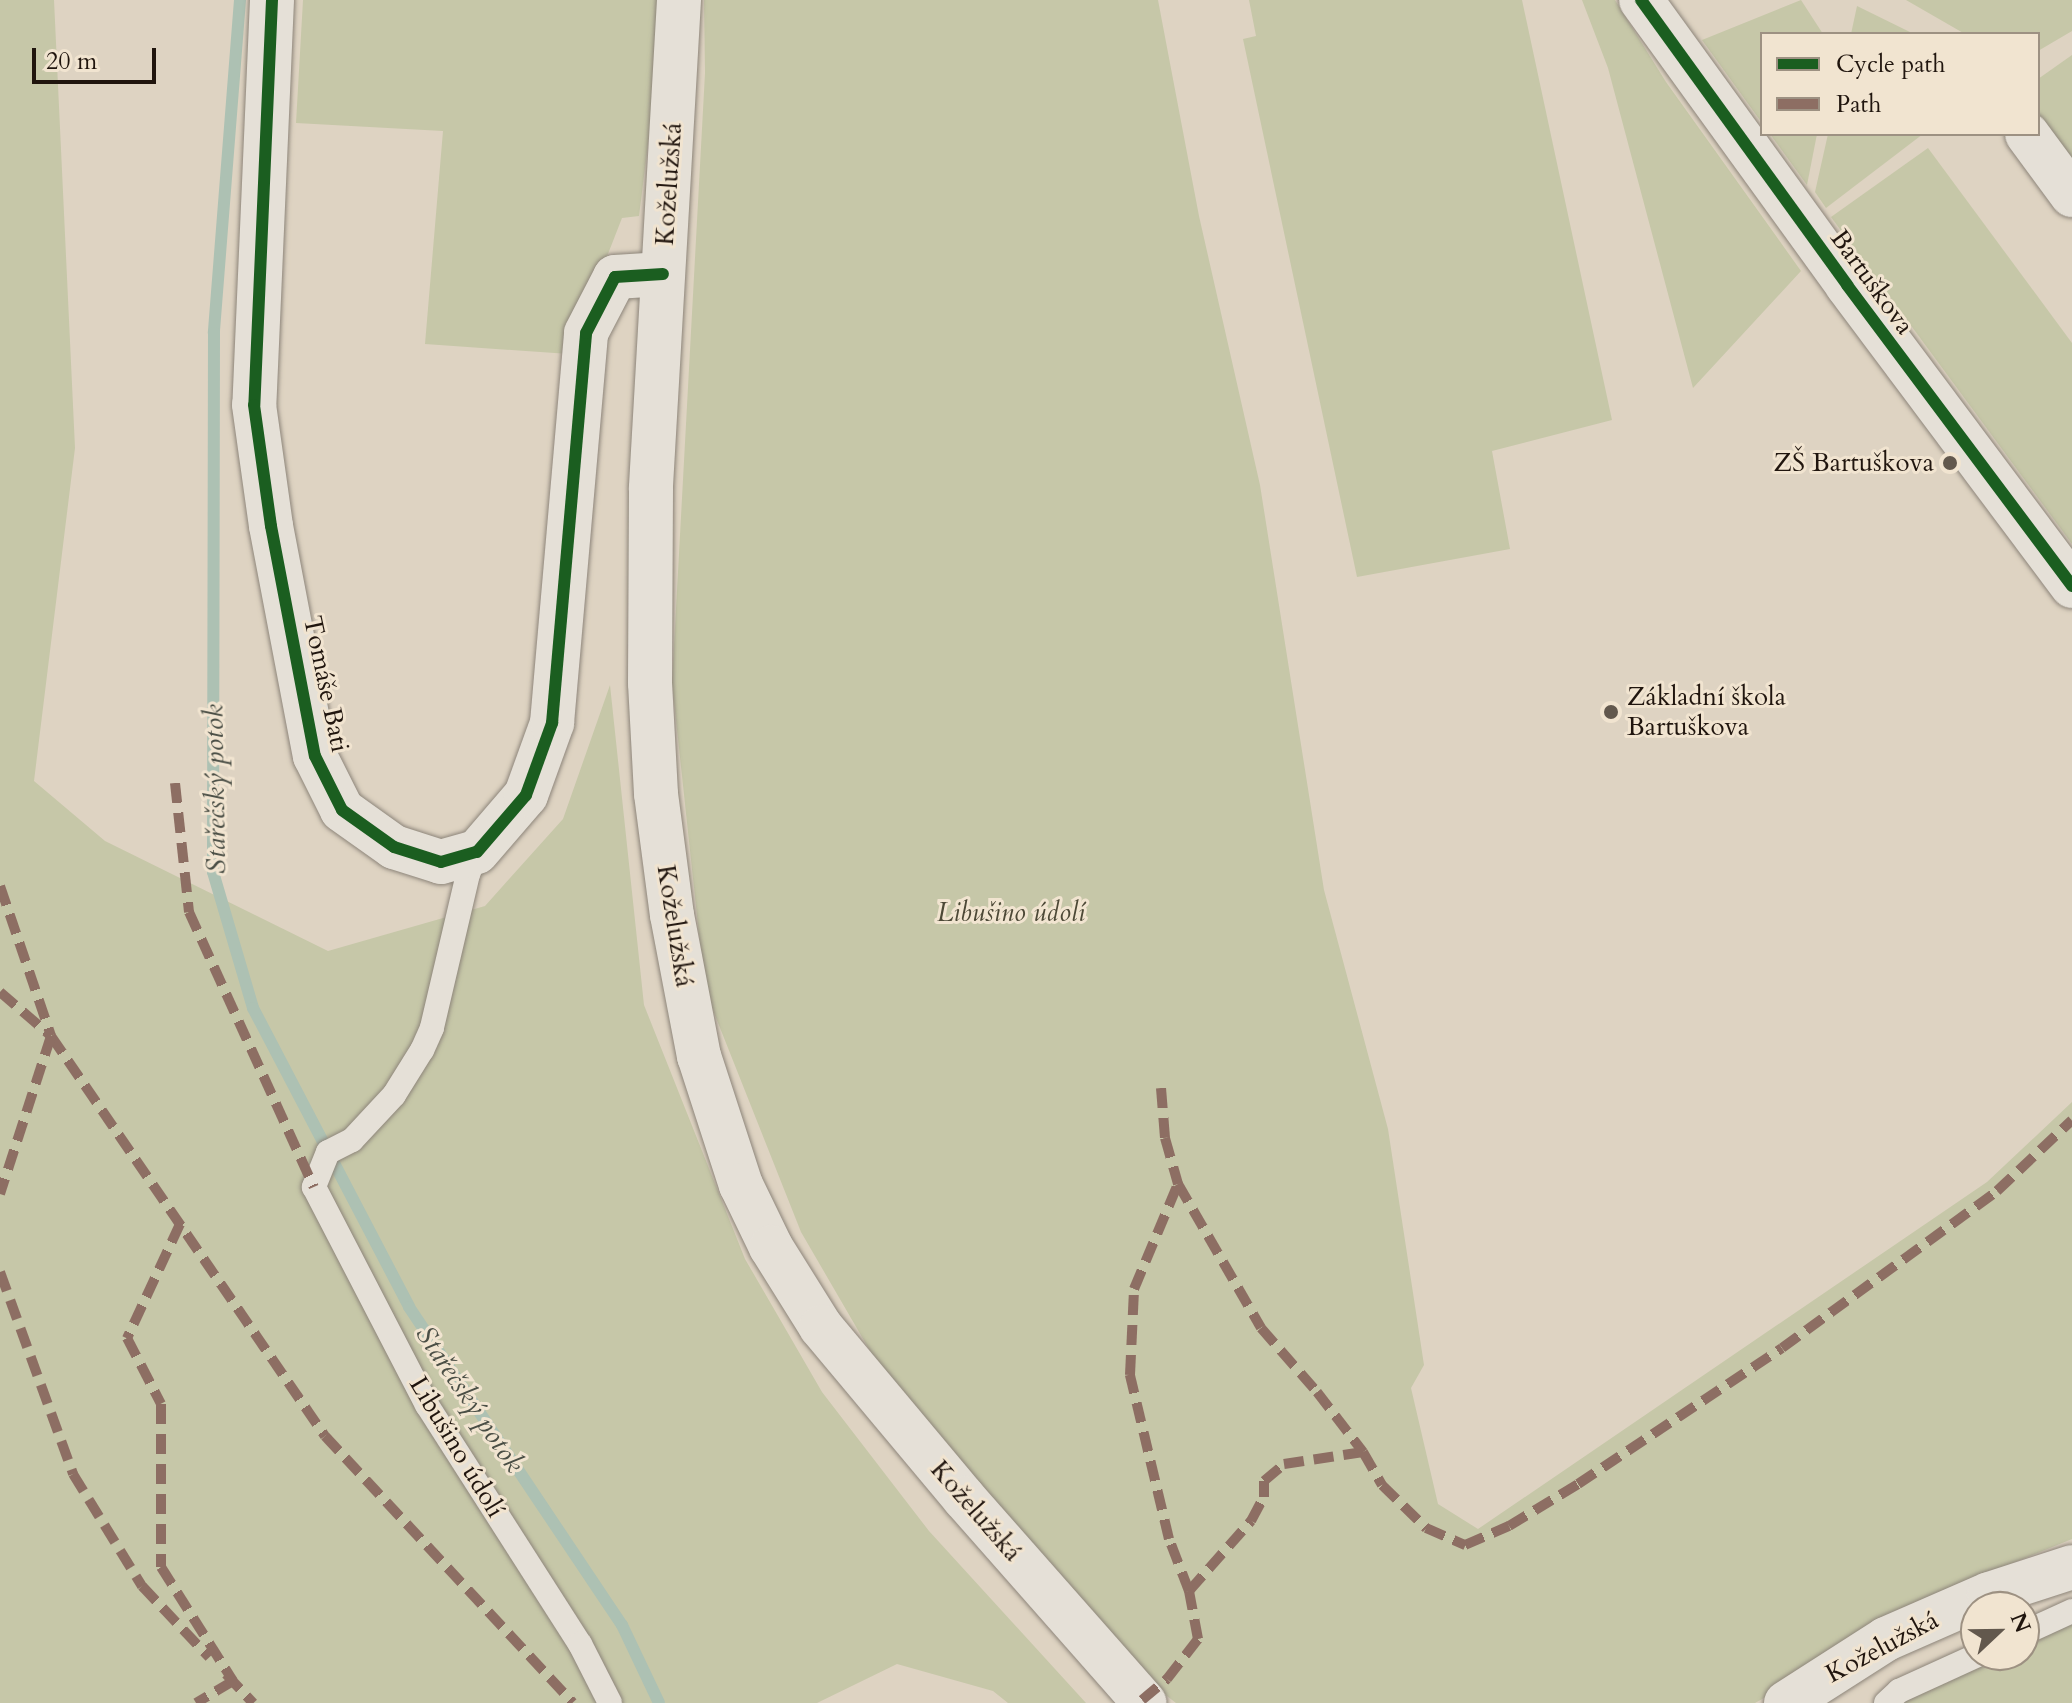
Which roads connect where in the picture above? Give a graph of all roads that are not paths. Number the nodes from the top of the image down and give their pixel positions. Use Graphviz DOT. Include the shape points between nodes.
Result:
graph roads {
  1 [pos="272,0"];
  2 [pos="679,0"];
  3 [pos="1641,0"];
  4 [pos="2028,136"];
  5 [pos="2072,195"];
  6 [pos="663,274"];
  7 [pos="2072,586"];
  8 [pos="477,852"];
  9 [pos="2072,1567"];
  10 [pos="2072,1611"];
  11 [pos="2040,1626"];
  12 [pos="1960,1663"];
  13 [pos="1144,1702"];
  14 [pos="610,1703"];
  15 [pos="1786,1703"];
  16 [pos="1886,1703"];
  1 -- 8 [label="street, Tomáše Bati" via="254,405 315,756 342,810 394,847 441,862"];
  2 -- 6 [label="street, Koželužská"];
  3 -- 7 [label="street, Bartuškova"];
  4 -- 5 [label="street"];
  6 -- 8 [label="street" via="615,277 586,333 552,723 526,795"];
  6 -- 13 [label="street, Koželužská" via="651,489 650,683 656,794 685,990 718,1122 771,1247 821,1327"];
  8 -- 14 [label="lane, Libušino údolí" via="422,1050 394,1095 352,1140 328,1152 314,1187 427,1405 580,1644"];
  9 -- 15 [label="street, Koželužská" via="1989,1594 1886,1639"];
  10 -- 11 [label="lane"];
  12 -- 16 [label="lane" via="1899,1691"];
}
